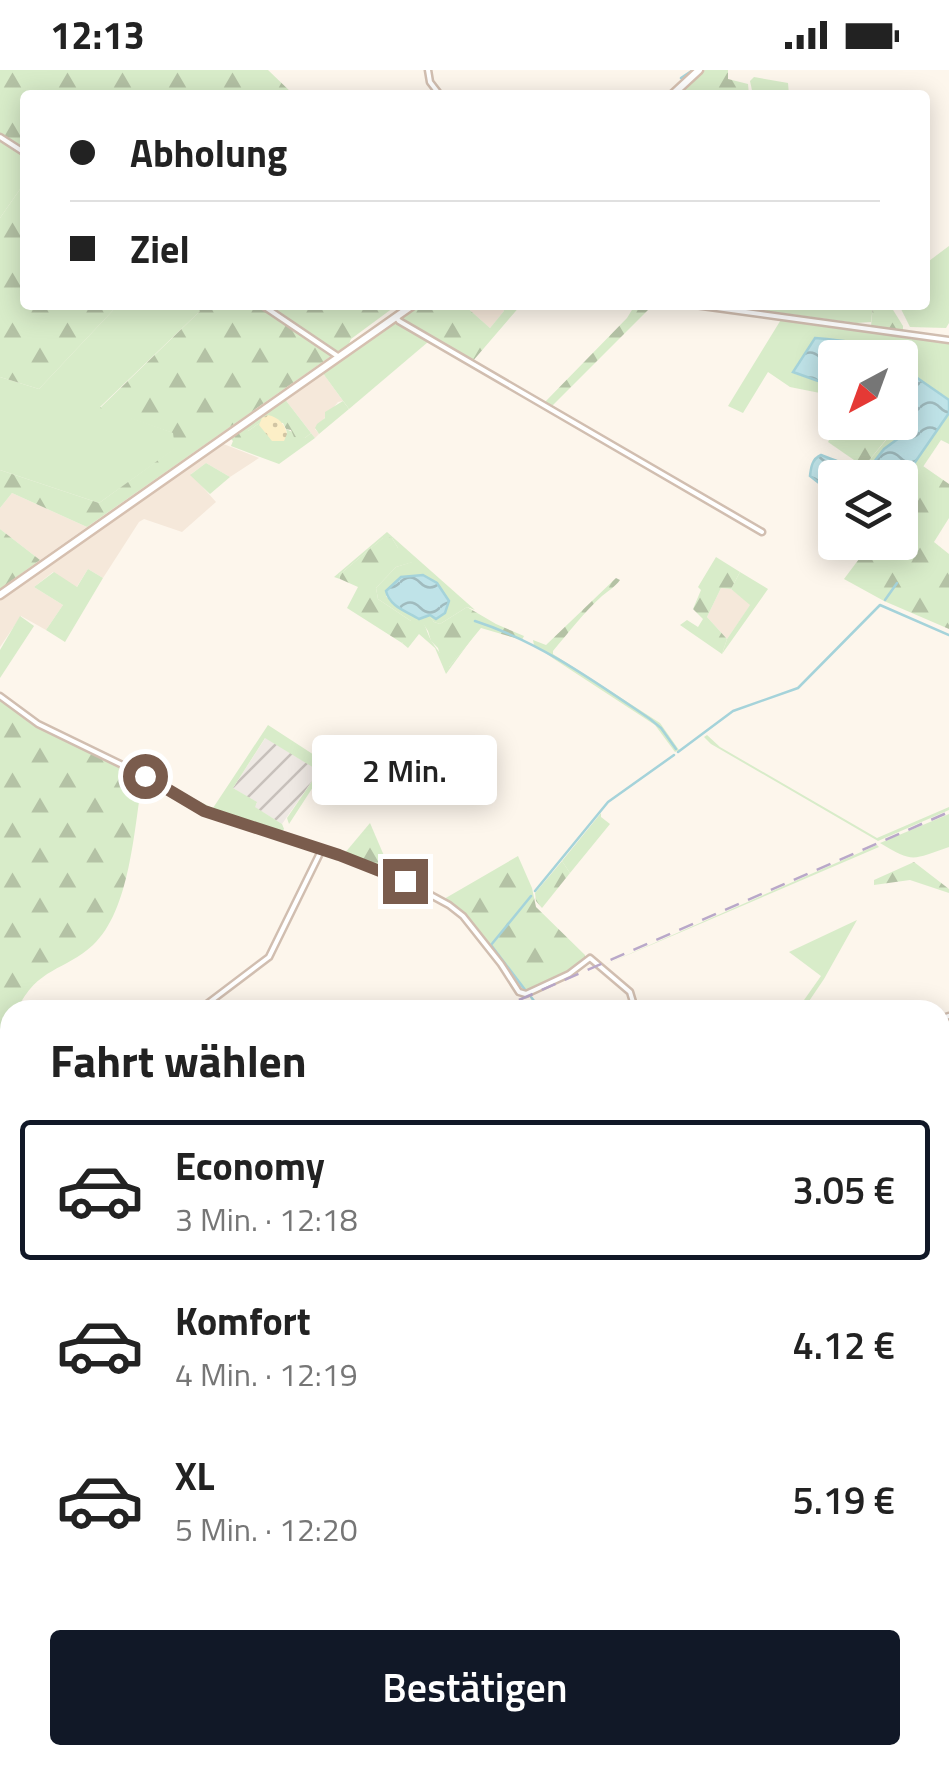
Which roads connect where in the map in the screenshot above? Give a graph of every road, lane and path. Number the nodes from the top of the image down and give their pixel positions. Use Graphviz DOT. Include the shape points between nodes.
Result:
graph roads {
  1 [pos="699,70"];
  2 [pos="677,90"];
  3 [pos="269,310"];
  4 [pos="406,310"];
  5 [pos="731,310"];
  6 [pos="396,317"];
  7 [pos="949,340"];
  8 [pos="339,357"];
  9 [pos="762,532"];
  10 [pos="0,595"];
  11 [pos="0,696"];
  12 [pos="322,850"];
  13 [pos="212,1000"];
  14 [pos="632,1000"];
  1 -- 2 [label="main road"];
  3 -- 8 [label="street"];
  4 -- 6 [label="main road"];
  5 -- 7 [label="street"];
  6 -- 8 [label="main road"];
  6 -- 9 [label="street"];
  8 -- 10 [label="main road"];
  11 -- 12 [label="street" via="38,724 204,811"];
  12 -- 13 [label="street" via="269,958"];
  12 -- 14 [label="street" via="392,874 460,912 519,992 569,974 590,958"];
}
